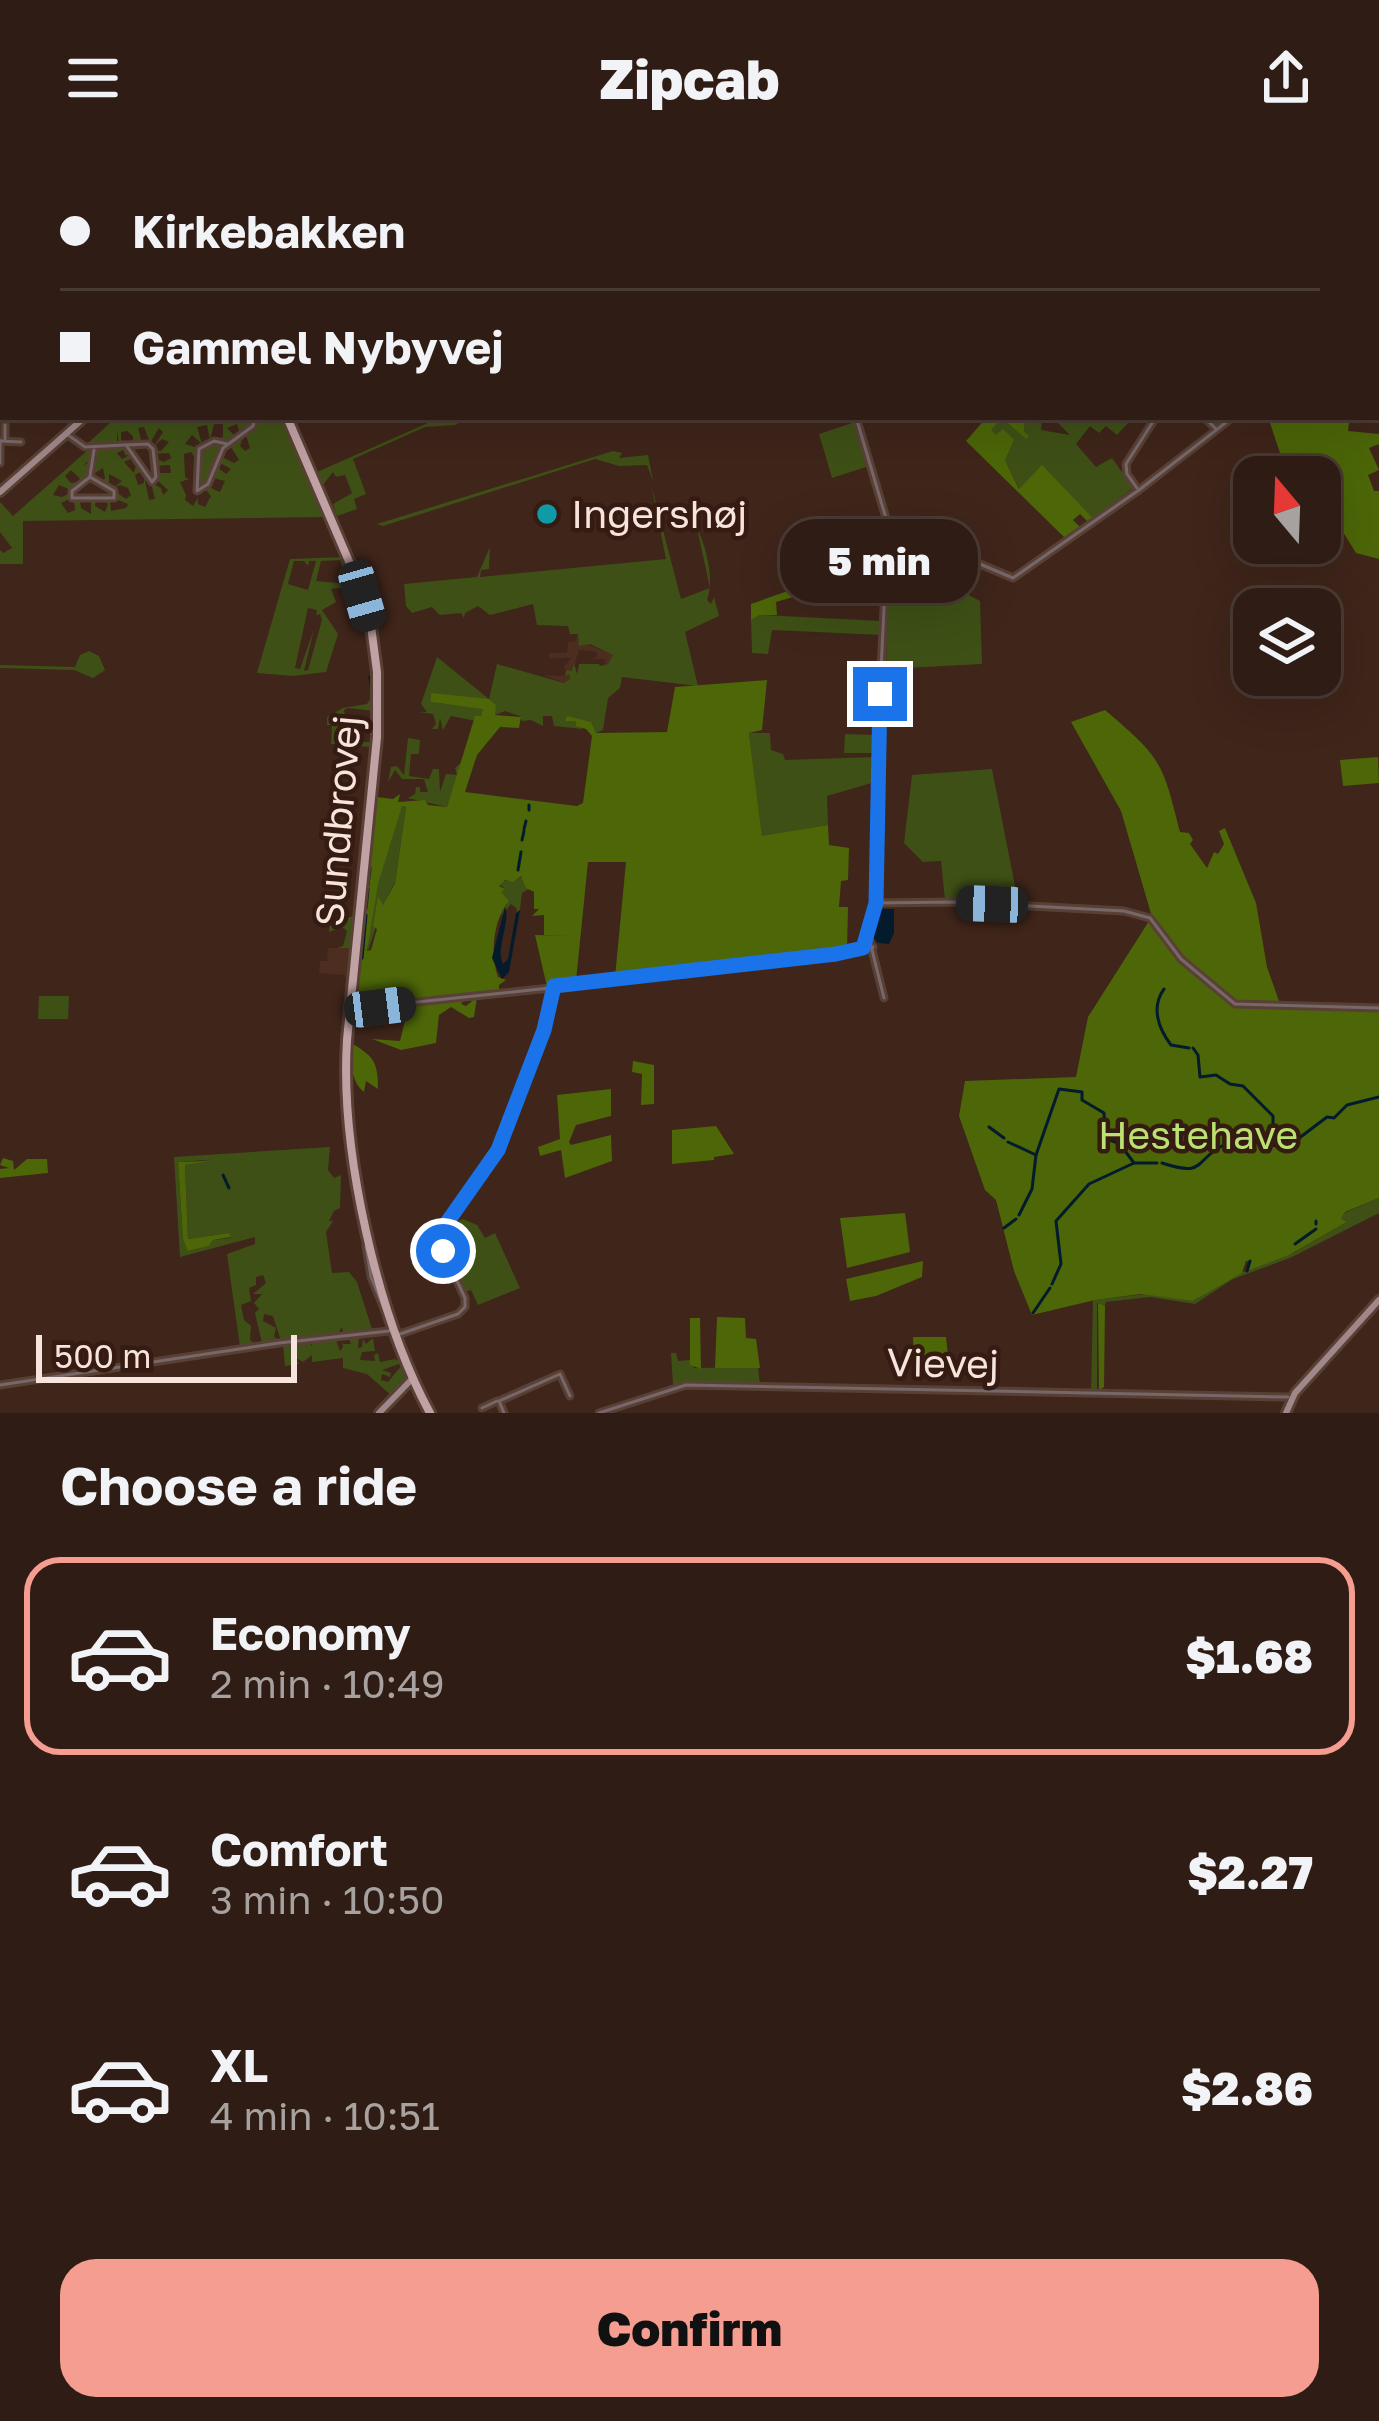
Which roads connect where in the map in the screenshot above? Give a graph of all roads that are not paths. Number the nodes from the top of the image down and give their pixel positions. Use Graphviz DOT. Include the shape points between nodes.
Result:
graph roads {
  1 [pos="82,420"];
  2 [pos="254,420"];
  3 [pos="288,420"];
  4 [pos="857,420"];
  5 [pos="1153,420"];
  6 [pos="1207,420"];
  7 [pos="1230,420"];
  8 [pos="4,425"];
  9 [pos="1218,430"];
  10 [pos="67,433"];
  11 [pos="2,441"];
  12 [pos="21,442"];
  13 [pos="126,445"];
  14 [pos="227,445"];
  15 [pos="94,448"];
  16 [pos="0,463"];
  17 [pos="90,477"];
  18 [pos="1138,490"];
  19 [pos="0,492"];
  20 [pos="888,526"];
  21 [pos="876,903"];
  22 [pos="869,937"];
  23 [pos="873,947"];
  24 [pos="863,948"];
  25 [pos="552,988"];
  26 [pos="884,998"];
  27 [pos="1379,1008"];
  28 [pos="350,1010"];
  29 [pos="1379,1300"];
  30 [pos="398,1332"];
  31 [pos="413,1378"];
  32 [pos="0,1385"];
  33 [pos="570,1396"];
  34 [pos="1291,1398"];
  35 [pos="499,1401"];
  36 [pos="482,1408"];
  37 [pos="379,1413"];
  38 [pos="430,1413"];
  39 [pos="504,1413"];
  40 [pos="599,1413"];
  41 [pos="1286,1413"];
  1 -- 10 [label="street"];
  2 -- 14 [label="street"];
  3 -- 28 [label="main road, Sundbrovej" via="357,580 375,652 377,736"];
  4 -- 20 [label="street"];
  5 -- 18 [label="street" via="1126,464"];
  6 -- 9 [label="street"];
  7 -- 9 [label="street"];
  8 -- 11 [label="street"];
  9 -- 18 [label="street"];
  10 -- 15 [label="street"];
  10 -- 19 [label="street"];
  11 -- 12 [label="street"];
  11 -- 16 [label="street"];
  13 -- 13 [label="street" via="147,480 154,481 152,446"];
  13 -- 15 [label="street"];
  14 -- 14 [label="street" via="200,447 195,490 208,484"];
  15 -- 17 [label="street"];
  17 -- 17 [label="street" via="72,498 114,498 113,490"];
  18 -- 20 [label="street" via="1012,578"];
  20 -- 21 [label="street"];
  21 -- 22 [label="street"];
  21 -- 27 [label="street" via="1124,911 1150,919 1180,959 1235,1004"];
  22 -- 23 [label="street"];
  22 -- 24 [label="street"];
  23 -- 24 [label="street"];
  23 -- 26 [label="street"];
  24 -- 25 [label="street"];
  25 -- 28 [label="street"];
  25 -- 30 [label="street" via="498,1150 444,1228 444,1254 465,1307"];
  28 -- 30 [label="main road, Sundbrovej" via="348,1103 371,1244"];
  29 -- 34 [label="street"];
  30 -- 31 [label="main road, Sundbrovej"];
  30 -- 32 [label="street"];
  31 -- 37 [label="street"];
  31 -- 38 [label="main road, Sundbrovej"];
  33 -- 35 [label="street" via="560,1374"];
  34 -- 40 [label="street, Vievej" via="686,1385"];
  34 -- 41 [label="street"];
  35 -- 36 [label="street"];
  35 -- 39 [label="street"];
}
